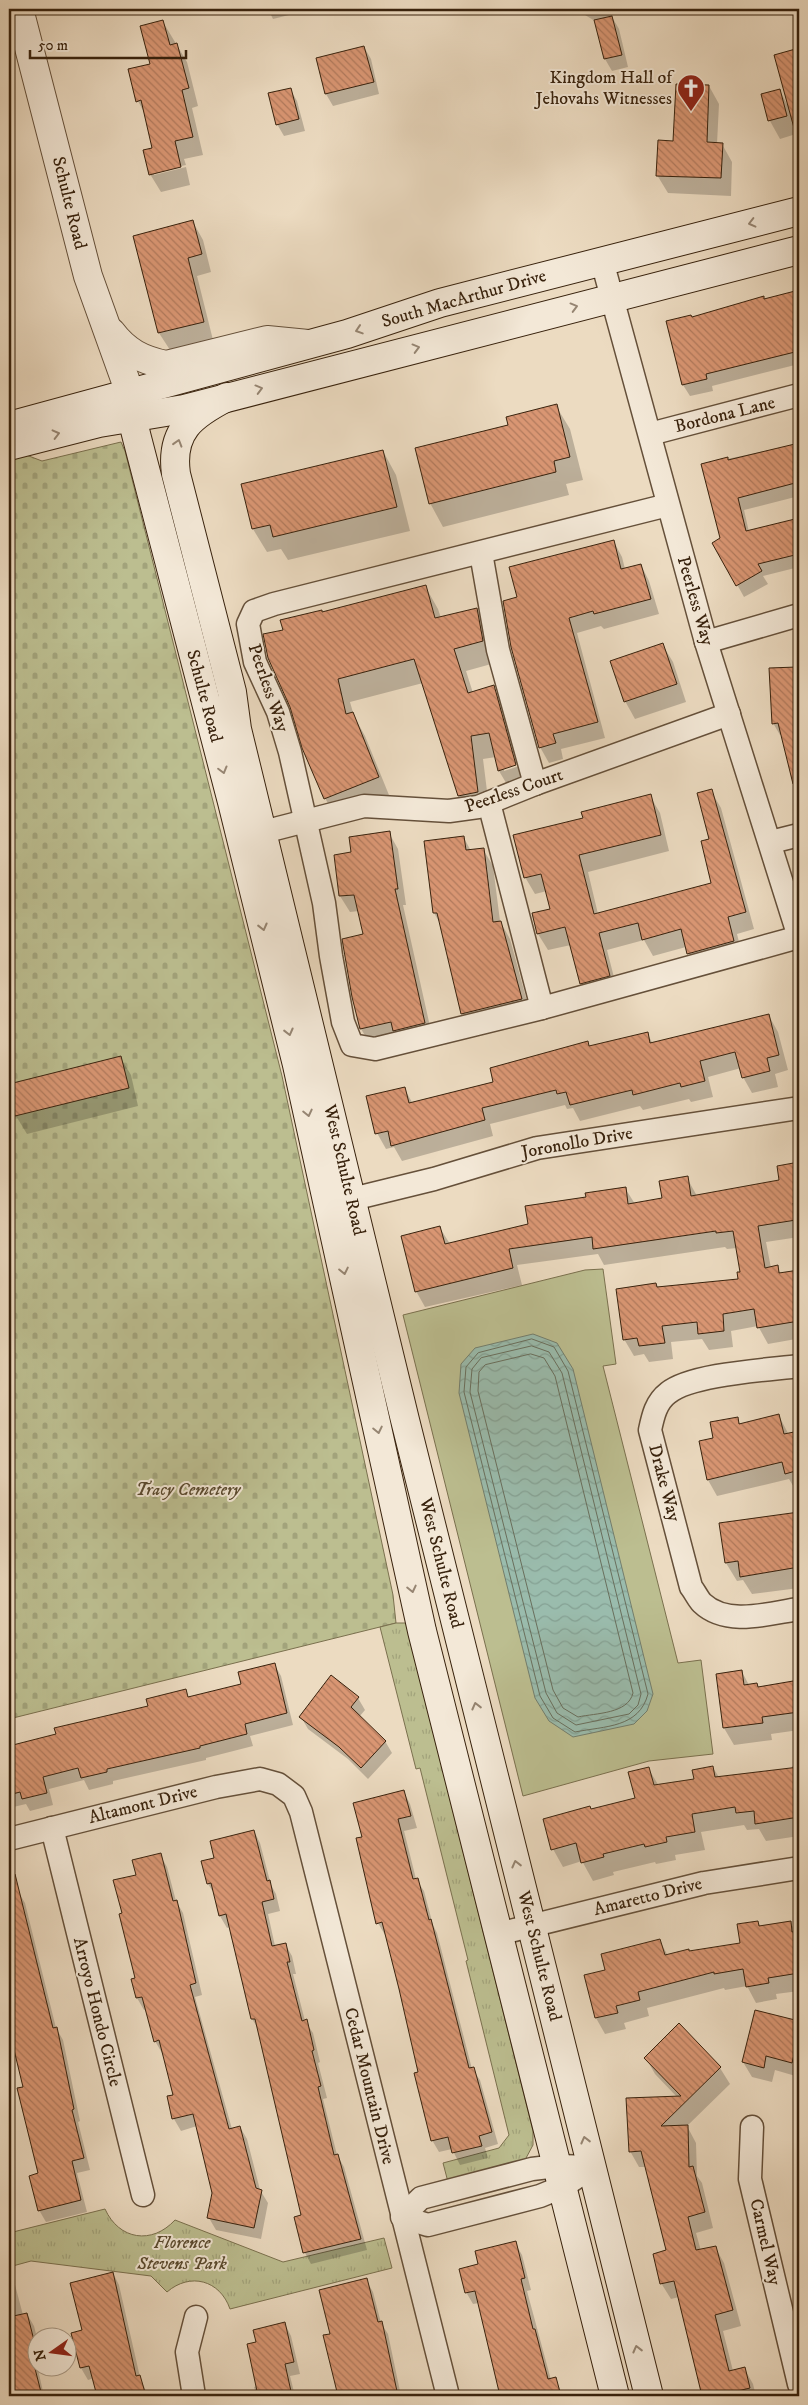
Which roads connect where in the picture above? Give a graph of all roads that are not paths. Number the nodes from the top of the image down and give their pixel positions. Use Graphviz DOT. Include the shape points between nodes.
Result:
graph roads {
  1 [pos="20,9"];
  2 [pos="799,211"];
  3 [pos="799,250"];
  4 [pos="602,261"];
  5 [pos="612,298"];
  6 [pos="104,323"];
  7 [pos="310,344"];
  8 [pos="799,395"];
  9 [pos="227,397"];
  10 [pos="135,409"];
  11 [pos="9,426"];
  12 [pos="650,434"];
  13 [pos="9,446"];
  14 [pos="668,505"];
  15 [pos="481,553"];
  16 [pos="799,615"];
  17 [pos="706,642"];
  18 [pos="729,714"];
  19 [pos="237,729"];
  20 [pos="535,784"];
  21 [pos="490,803"];
  22 [pos="304,820"];
  23 [pos="263,832"];
  24 [pos="799,835"];
  25 [pos="771,842"];
  26 [pos="799,937"];
  27 [pos="281,999"];
  28 [pos="542,1008"];
  29 [pos="799,1108"];
  30 [pos="340,1202"];
  31 [pos="799,1366"];
  32 [pos="799,1609"];
  33 [pos="278,1784"];
  34 [pos="52,1828"];
  35 [pos="9,1839"];
  36 [pos="799,1868"];
  37 [pos="531,1926"];
  38 [pos="498,1934"];
  39 [pos="752,2128"];
  40 [pos="592,2167"];
  41 [pos="559,2177"];
  42 [pos="143,2195"];
  43 [pos="402,2217"];
  44 [pos="791,2316"];
  45 [pos="196,2317"];
  46 [pos="799,2384"];
  47 [pos="194,2396"];
  48 [pos="448,2396"];
  49 [pos="615,2396"];
  50 [pos="649,2396"];
  1 -- 6 [label="main road, Schulte Road" via="79,243"];
  2 -- 4 [label="main road, South MacArthur Drive, one-way"];
  3 -- 5 [label="main road, South MacArthur Drive"];
  4 -- 5 [label="street, Peerless Way"];
  4 -- 7 [label="main road, South MacArthur Drive, one-way" via="440,303"];
  9 -- 5 [label="main road, South MacArthur Drive, one-way"];
  5 -- 12 [label="street, Peerless Way"];
  6 -- 7 [label="main road" via="133,356 166,365 267,340"];
  6 -- 10 [label="main road, Schulte Road"];
  7 -- 10 [label="main road, South MacArthur Drive"];
  8 -- 12 [label="street, Bordona Lane"];
  9 -- 10 [label="main road, South MacArthur Drive" via="184,408"];
  19 -- 9 [label="main road, one-way" via="232,692 174,462 179,437 189,421"];
  10 -- 11 [label="main road"];
  13 -- 10 [label="main road, one-way"];
  10 -- 19 [label="main road, Schulte Road" via="152,438 222,694"];
  10 -- 27 [label="main road, Schulte Road, one-way"];
  12 -- 14 [label="street, Peerless Way"];
  14 -- 15 [label="street"];
  14 -- 17 [label="street, Peerless Way"];
  15 -- 20 [label="street" via="498,650"];
  15 -- 22 [label="street, Peerless Way" via="254,611 248,624 255,662 278,712 288,744"];
  16 -- 17 [label="street"];
  17 -- 18 [label="street, Peerless Way"];
  18 -- 20 [label="street, Peerless Court"];
  18 -- 25 [label="street, Peerless Way"];
  19 -- 23 [label="main road, West Schulte Road"];
  20 -- 21 [label="street, Peerless Court"];
  21 -- 22 [label="street, Peerless Court" via="448,812 364,806"];
  21 -- 28 [label="street"];
  22 -- 23 [label="street, Peerless Court"];
  22 -- 28 [label="street" via="324,903 343,1022 352,1045 375,1049"];
  23 -- 30 [label="main road, West Schulte Road"];
  24 -- 25 [label="street"];
  25 -- 26 [label="street, Peerless Way"];
  26 -- 28 [label="street"];
  27 -- 30 [label="main road, West Schulte Road, one-way"];
  29 -- 30 [label="street, Joronollo Drive" via="537,1148 434,1179"];
  37 -- 30 [label="main road, West Schulte Road, one-way"];
  30 -- 38 [label="main road, West Schulte Road, one-way" via="422,1631"];
  31 -- 32 [label="street, Drake Way" via="689,1381 667,1393 654,1410 650,1430 691,1587 701,1602 710,1609 739,1617"];
  33 -- 34 [label="street, Altamont Drive" via="260,1779 216,1787"];
  33 -- 43 [label="street, Cedar Mountain Drive" via="294,1796 301,1812"];
  34 -- 35 [label="street, Altamont Drive"];
  34 -- 42 [label="street, Arroyo Hondo Circle"];
  36 -- 37 [label="street, Amaretto Drive" via="704,1883"];
  37 -- 38 [label="street, Amaretto Drive"];
  40 -- 37 [label="main road, West Schulte Road, one-way"];
  38 -- 41 [label="main road, West Schulte Road"];
  39 -- 44 [label="street, Carmel Way" via="750,2179"];
  40 -- 41 [label="street"];
  50 -- 40 [label="main road, West Schulte Road, one-way"];
  41 -- 43 [label="street" via="532,2169 421,2198"];
  41 -- 49 [label="main road, West Schulte Road"];
  43 -- 48 [label="street, Cedar Mountain Drive"];
  44 -- 46 [label="street, Carmel Way"];
  45 -- 47 [label="street" via="187,2352"];
}
